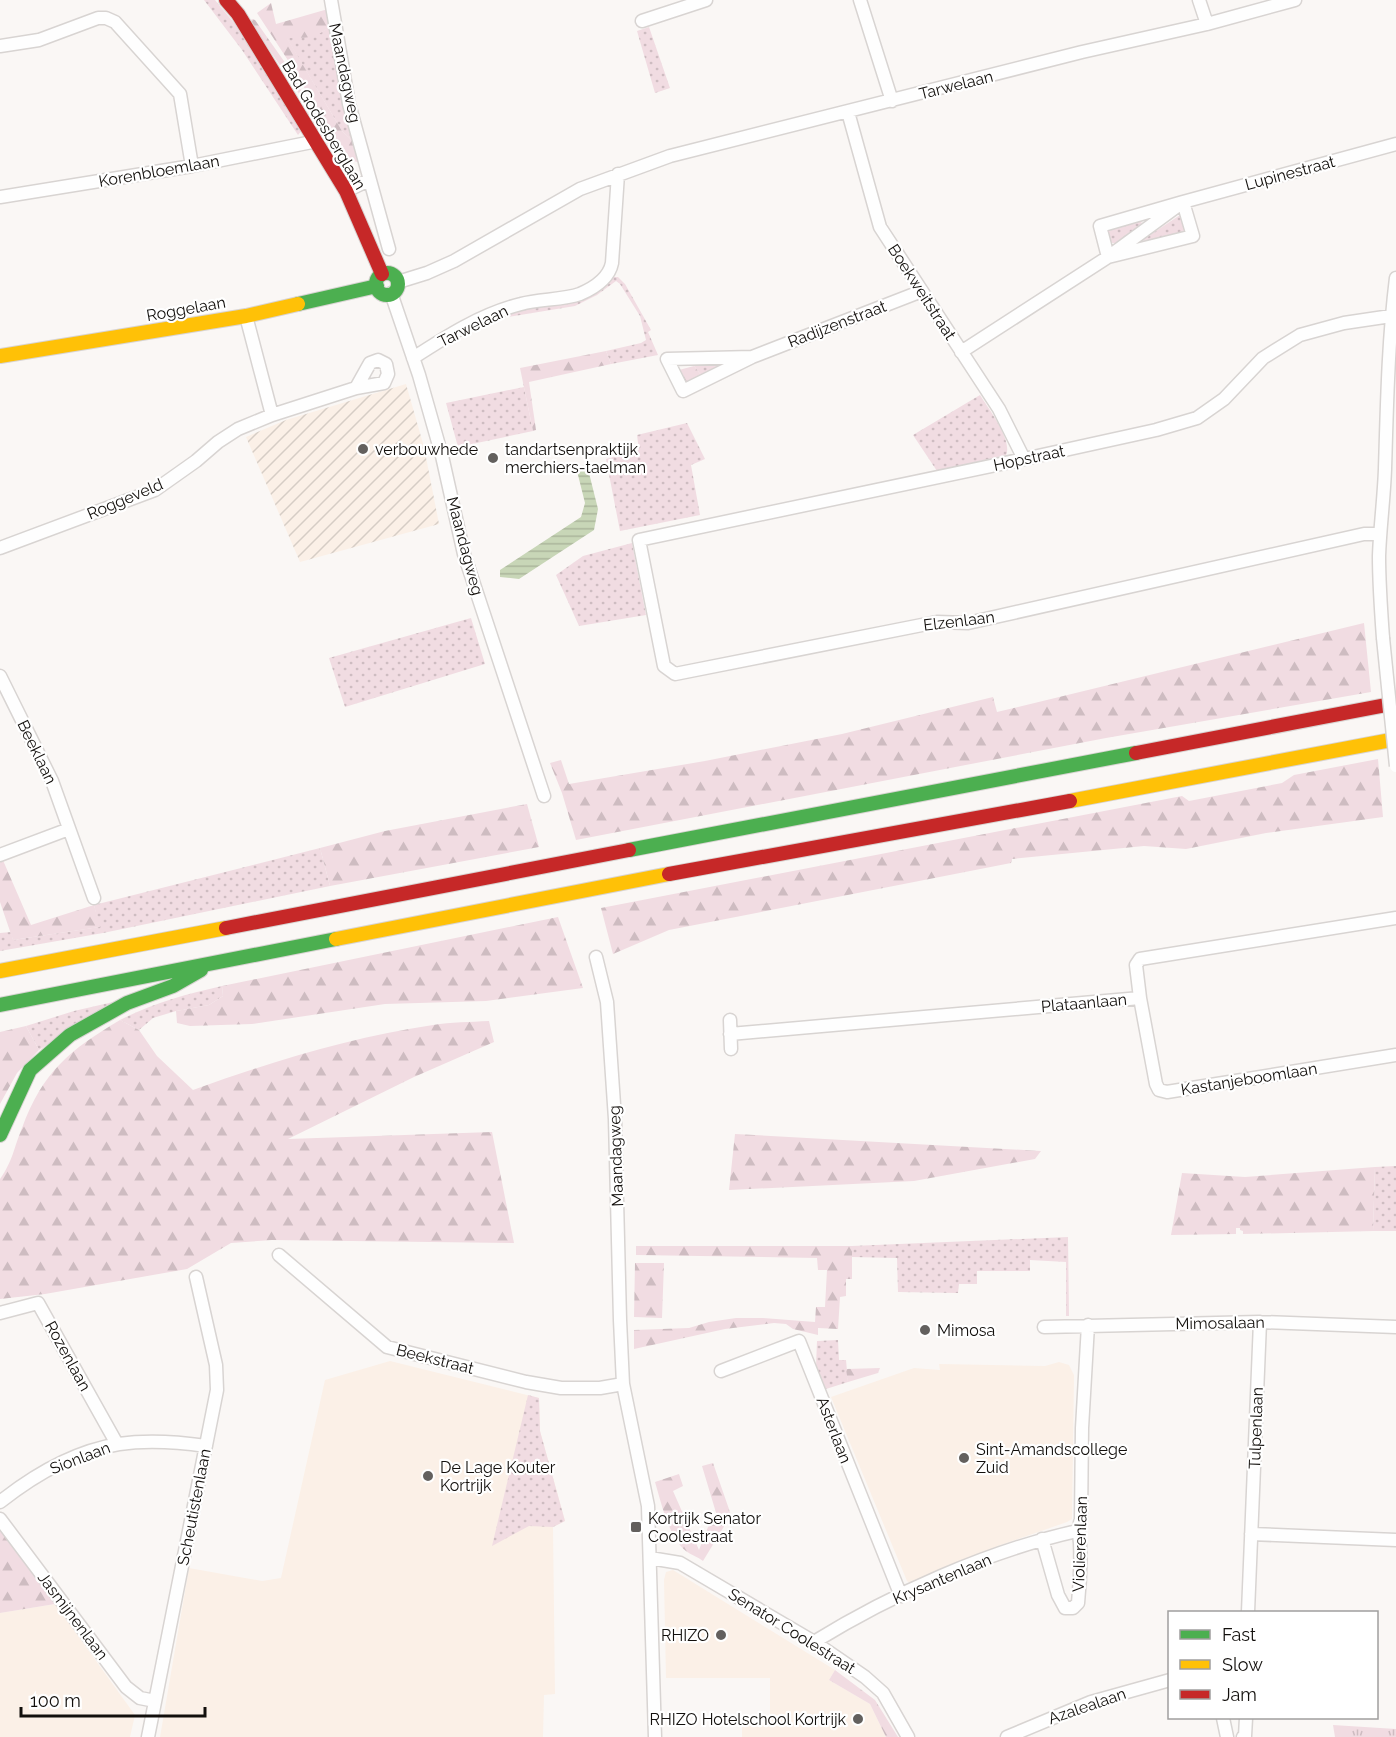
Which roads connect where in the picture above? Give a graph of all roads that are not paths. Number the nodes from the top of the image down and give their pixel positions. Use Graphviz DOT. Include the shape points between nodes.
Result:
graph roads {
  1 [pos="226,0"];
  2 [pos="331,0"];
  3 [pos="706,0"];
  4 [pos="860,0"];
  5 [pos="1199,0"];
  6 [pos="1295,0"];
  7 [pos="642,21"];
  8 [pos="1207,24"];
  9 [pos="0,46"];
  10 [pos="892,101"];
  11 [pos="848,112"];
  12 [pos="317,141"];
  13 [pos="1396,144"];
  14 [pos="192,166"];
  15 [pos="618,174"];
  16 [pos="369,180"];
  17 [pos="346,191"];
  18 [pos="0,197"];
  19 [pos="1184,202"];
  20 [pos="389,249"];
  21 [pos="1108,257"];
  22 [pos="1396,278"];
  23 [pos="380,280"];
  24 [pos="395,288"];
  25 [pos="922,291"];
  26 [pos="1393,312"];
  27 [pos="246,316"];
  28 [pos="961,352"];
  29 [pos="0,356"];
  30 [pos="752,357"];
  31 [pos="413,358"];
  32 [pos="356,388"];
  33 [pos="272,415"];
  34 [pos="1024,459"];
  35 [pos="1389,505"];
  36 [pos="1380,534"];
  37 [pos="639,540"];
  38 [pos="0,548"];
  39 [pos="0,676"];
  40 [pos="1396,703"];
  41 [pos="1396,739"];
  42 [pos="1396,766"];
  43 [pos="544,796"];
  44 [pos="69,829"];
  45 [pos="0,855"];
  46 [pos="94,898"];
  47 [pos="1396,918"];
  48 [pos="596,957"];
  49 [pos="215,962"];
  50 [pos="0,971"];
  51 [pos="1140,998"];
  52 [pos="0,1005"];
  53 [pos="730,1020"];
  54 [pos="730,1034"];
  55 [pos="731,1049"];
  56 [pos="1396,1055"];
  57 [pos="0,1135"];
  58 [pos="279,1255"];
  59 [pos="196,1277"];
  60 [pos="0,1313"];
  61 [pos="1260,1322"];
  62 [pos="1088,1325"];
  63 [pos="1044,1327"];
  64 [pos="1396,1327"];
  65 [pos="721,1371"];
  66 [pos="623,1383"];
  67 [pos="117,1444"];
  68 [pos="206,1446"];
  69 [pos="0,1502"];
  70 [pos="0,1519"];
  71 [pos="1077,1531"];
  72 [pos="1251,1534"];
  73 [pos="1042,1539"];
  74 [pos="1396,1540"];
  75 [pos="650,1558"];
  76 [pos="901,1596"];
  77 [pos="1248,1611"];
  78 [pos="814,1642"];
  79 [pos="1168,1681"];
  80 [pos="155,1701"];
  81 [pos="1223,1719"];
  82 [pos="1246,1719"];
  83 [pos="148,1737"];
  84 [pos="655,1737"];
  85 [pos="908,1737"];
  86 [pos="1006,1737"];
  87 [pos="1227,1737"];
  88 [pos="1243,1737"];
  1 -- 12 [label="main road, Bad Godesberglaan"];
  2 -- 16 [label="street, Maandagweg" via="347,94"];
  3 -- 7 [label="street"];
  4 -- 10 [label="street"];
  5 -- 8 [label="street"];
  6 -- 8 [label="street, Tarwelaan"];
  8 -- 10 [label="street, Tarwelaan"];
  9 -- 14 [label="street" via="39,40 98,18 115,22 180,94"];
  10 -- 11 [label="street, Tarwelaan"];
  11 -- 15 [label="street, Tarwelaan" via="692,150"];
  11 -- 25 [label="street, Boekweitstraat" via="880,226"];
  12 -- 14 [label="street, Korenbloemlaan"];
  12 -- 17 [label="main road, Bad Godesberglaan"];
  13 -- 19 [label="street, Lupinestraat"];
  14 -- 18 [label="street, Korenbloemlaan"];
  15 -- 24 [label="street, Tarwelaan" via="580,189 454,261"];
  15 -- 31 [label="street, Tarwelaan" via="612,263 602,280 580,294 524,303 486,316"];
  16 -- 17 [label="street"];
  16 -- 20 [label="street, Maandagweg"];
  17 -- 23 [label="main road, Bad Godesberglaan"];
  19 -- 21 [label="street, Lupinestraat"];
  19 -- 21 [label="street, Lupinestraat" via="1100,226"];
  19 -- 21 [label="street, Lupinestraat" via="1193,236"];
  21 -- 28 [label="street, Lupinestraat"];
  22 -- 26 [label="street"];
  23 -- 24 [label="main road" via="384,294"];
  23 -- 24 [label="main road" via="392,274"];
  23 -- 27 [label="main road, Roggelaan"];
  24 -- 31 [label="street, Maandagweg"];
  25 -- 28 [label="street, Boekweitstraat"];
  25 -- 30 [label="street, Radijzenstraat"];
  26 -- 34 [label="street, Hopstraat" via="1300,335 1263,358 1224,399 1197,418"];
  26 -- 35 [label="street" via="1386,378"];
  27 -- 29 [label="main road, Roggelaan"];
  27 -- 33 [label="street"];
  28 -- 34 [label="street, Boekweitstraat" via="999,409"];
  30 -- 30 [label="street, Radijzenstraat" via="677,359 667,359 683,391"];
  31 -- 43 [label="street, Maandagweg" via="442,456 464,554"];
  32 -- 33 [label="street, Roggeveld"];
  33 -- 38 [label="street, Roggeveld" via="238,429 155,490"];
  34 -- 37 [label="street, Hopstraat"];
  35 -- 36 [label="street"];
  36 -- 37 [label="street, Elzenlaan" via="1364,534 968,623 937,622 675,674 663,666"];
  36 -- 42 [label="street, bridge" via="1379,590"];
  39 -- 44 [label="street, Beeklaan" via="52,781"];
  40 -- 50 [label="main road"];
  41 -- 49 [label="main road"];
  44 -- 45 [label="street"];
  44 -- 46 [label="street, Beeklaan"];
  47 -- 51 [label="street, Plataanlaan" via="1140,959 1136,965"];
  48 -- 66 [label="street, Maandagweg" via="607,1002"];
  49 -- 52 [label="main road"];
  49 -- 57 [label="main road" via="70,1035 30,1070"];
  51 -- 54 [label="street, Plataanlaan"];
  51 -- 56 [label="street, Kastanjeboomlaan" via="1156,1084 1159,1090 1167,1092"];
  53 -- 54 [label="street"];
  54 -- 55 [label="street"];
  58 -- 66 [label="street, Beekstraat" via="387,1347 561,1388 600,1388"];
  59 -- 68 [label="street, Scheutistenlaan" via="218,1386"];
  60 -- 67 [label="street, Rozenlaan" via="38,1303"];
  61 -- 62 [label="street, Mimosalaan"];
  61 -- 64 [label="street, Mimosalaan"];
  61 -- 72 [label="street, Tulpenlaan"];
  62 -- 63 [label="street, Mimosalaan"];
  62 -- 71 [label="street, Violierenlaan" via="1081,1519"];
  65 -- 76 [label="street, Asterlaan" via="799,1341"];
  66 -- 75 [label="street" via="647,1497"];
  67 -- 68 [label="street, Sionlaan"];
  67 -- 69 [label="street, Sionlaan" via="51,1468"];
  68 -- 80 [label="street, Scheutistenlaan"];
  70 -- 80 [label="street, Jasmijnenlaan" via="126,1687 140,1698"];
  71 -- 73 [label="street, Krysantenlaan"];
  71 -- 73 [label="street, Violierenlaan" via="1079,1594 1073,1608 1065,1608 1058,1595"];
  72 -- 74 [label="street"];
  72 -- 77 [label="street, Tulpenlaan"];
  73 -- 76 [label="street, Krysantenlaan" via="957,1570"];
  75 -- 78 [label="street, Senator Coolestraat" via="680,1563"];
  75 -- 84 [label="street"];
  76 -- 78 [label="street, Krysantenlaan"];
  78 -- 85 [label="street, Senator Coolestraat" via="884,1693"];
  79 -- 86 [label="street, Azalealaan" via="1091,1702"];
  80 -- 83 [label="street, Scheutistenlaan"];
  81 -- 87 [label="street"];
  82 -- 88 [label="street"];
}
